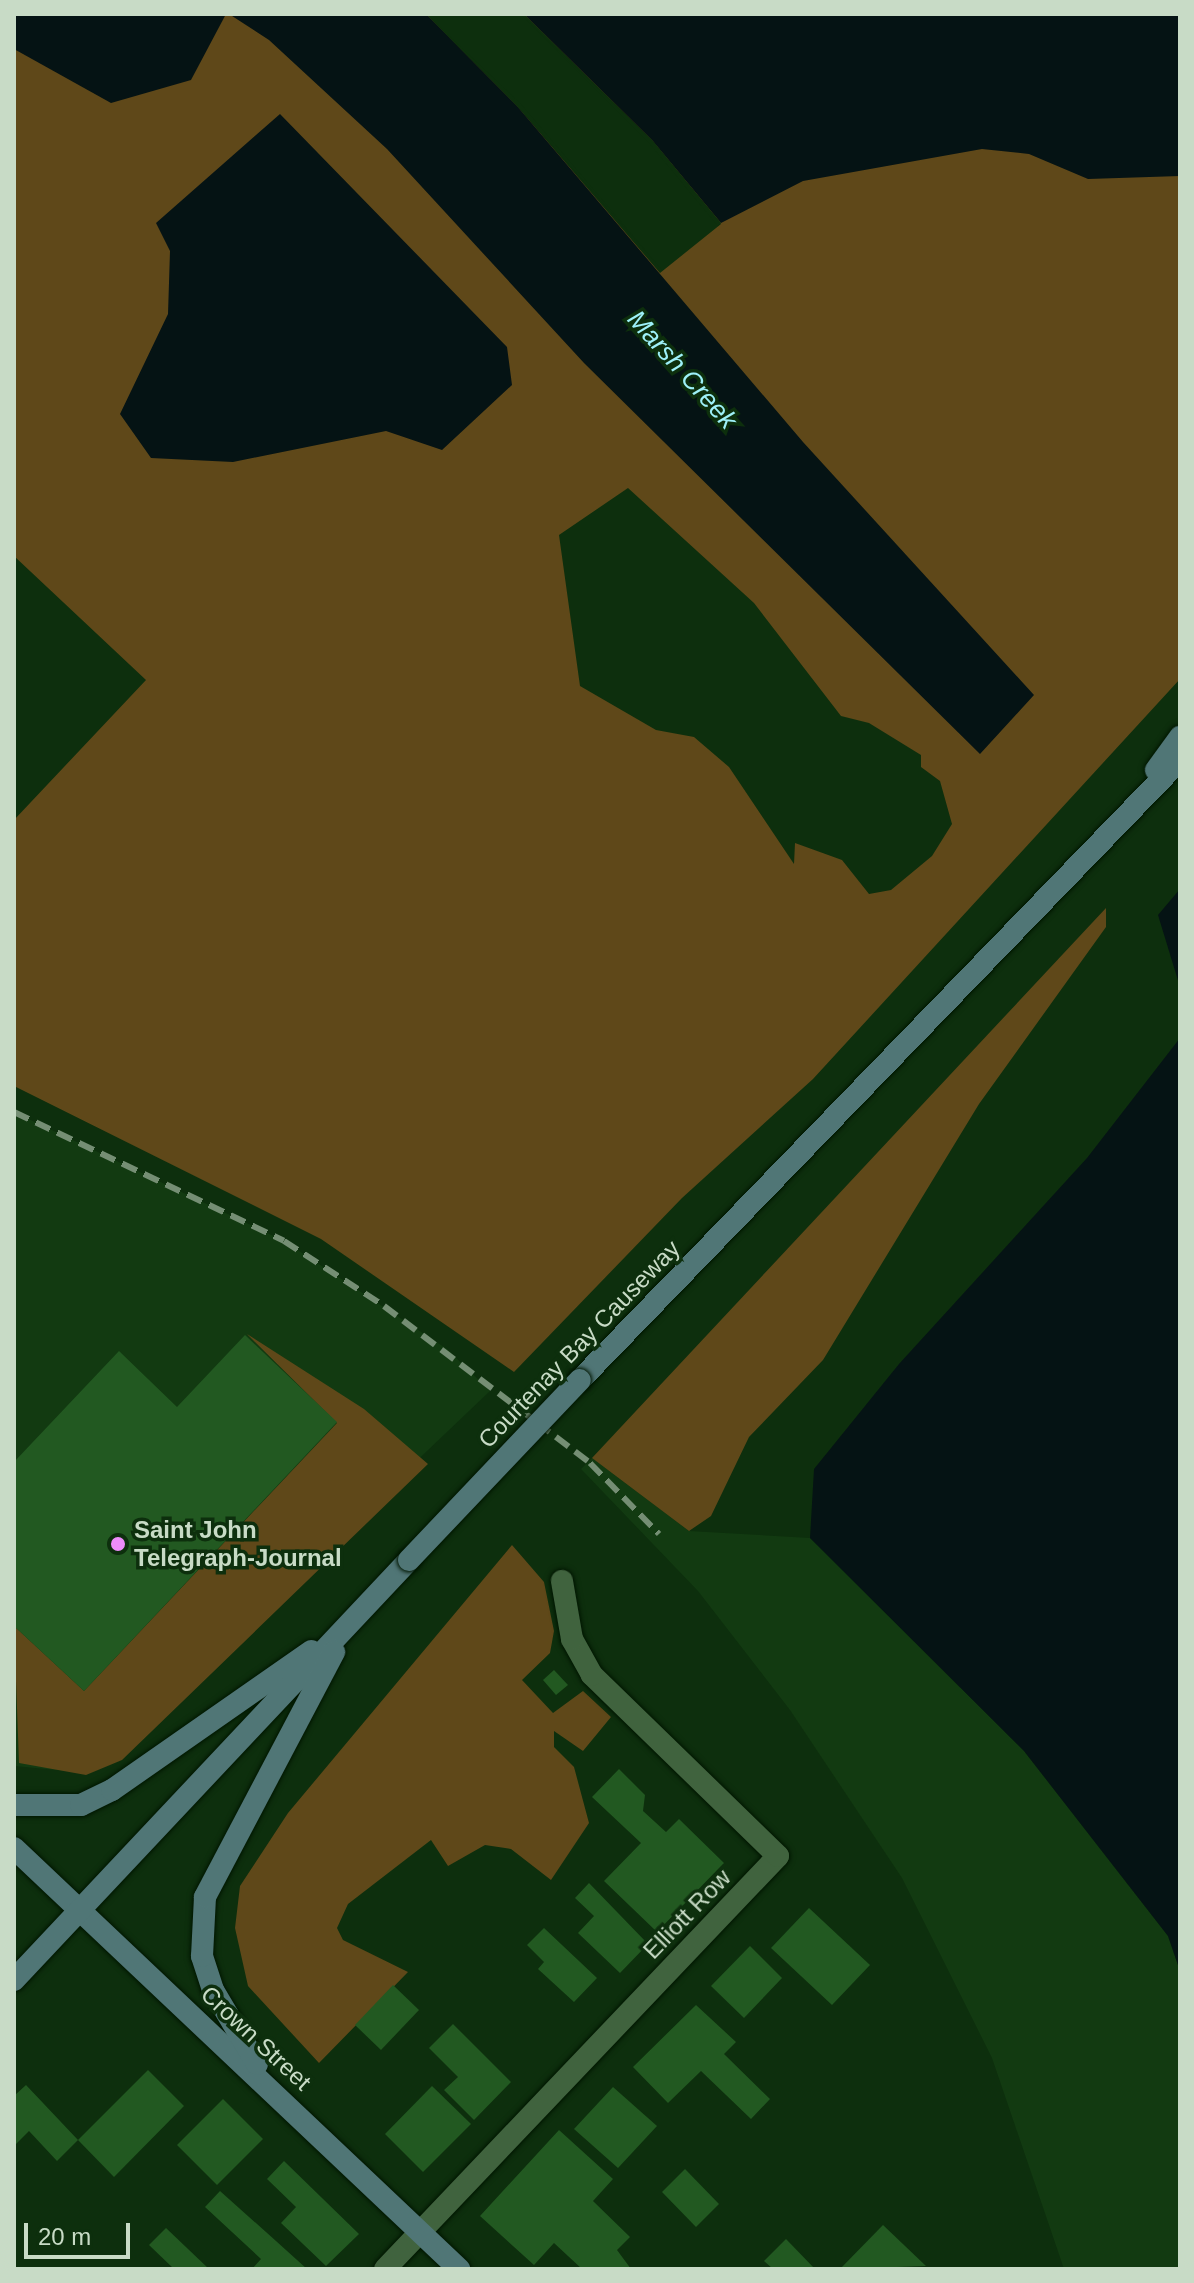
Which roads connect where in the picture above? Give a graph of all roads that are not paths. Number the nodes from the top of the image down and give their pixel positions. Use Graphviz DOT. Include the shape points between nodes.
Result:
graph roads {
  1 [pos="1180,737"];
  2 [pos="1180,760"];
  3 [pos="1119,819"];
  4 [pos="562,1581"];
  5 [pos="349,1625"];
  6 [pos="14,1805"];
  7 [pos="14,1848"];
  8 [pos="81,1909"];
  9 [pos="14,1980"];
  10 [pos="272,2089"];
  11 [pos="419,2232"];
  12 [pos="385,2269"];
  13 [pos="459,2269"];
  1 -- 3 [label="main road, Courtenay Bay Causeway"];
  2 -- 3 [label="main road, Courtenay Bay Causeway"];
  3 -- 5 [label="main road, Courtenay Bay Causeway, bridge"];
  4 -- 11 [label="street, Elliott Row" via="572,1639 592,1675 778,1856"];
  5 -- 6 [label="main road" via="112,1790 81,1805"];
  5 -- 8 [label="main road, Courtenay Bay Causeway"];
  5 -- 10 [label="main road" via="205,1897 202,1956 213,1990"];
  7 -- 8 [label="main road, Crown Street"];
  8 -- 9 [label="main road, Courtenay Bay Causeway"];
  8 -- 10 [label="main road, Crown Street"];
  10 -- 11 [label="main road, Crown Street"];
  11 -- 12 [label="street, Elliott Row"];
  11 -- 13 [label="main road, Crown Street"];
}
